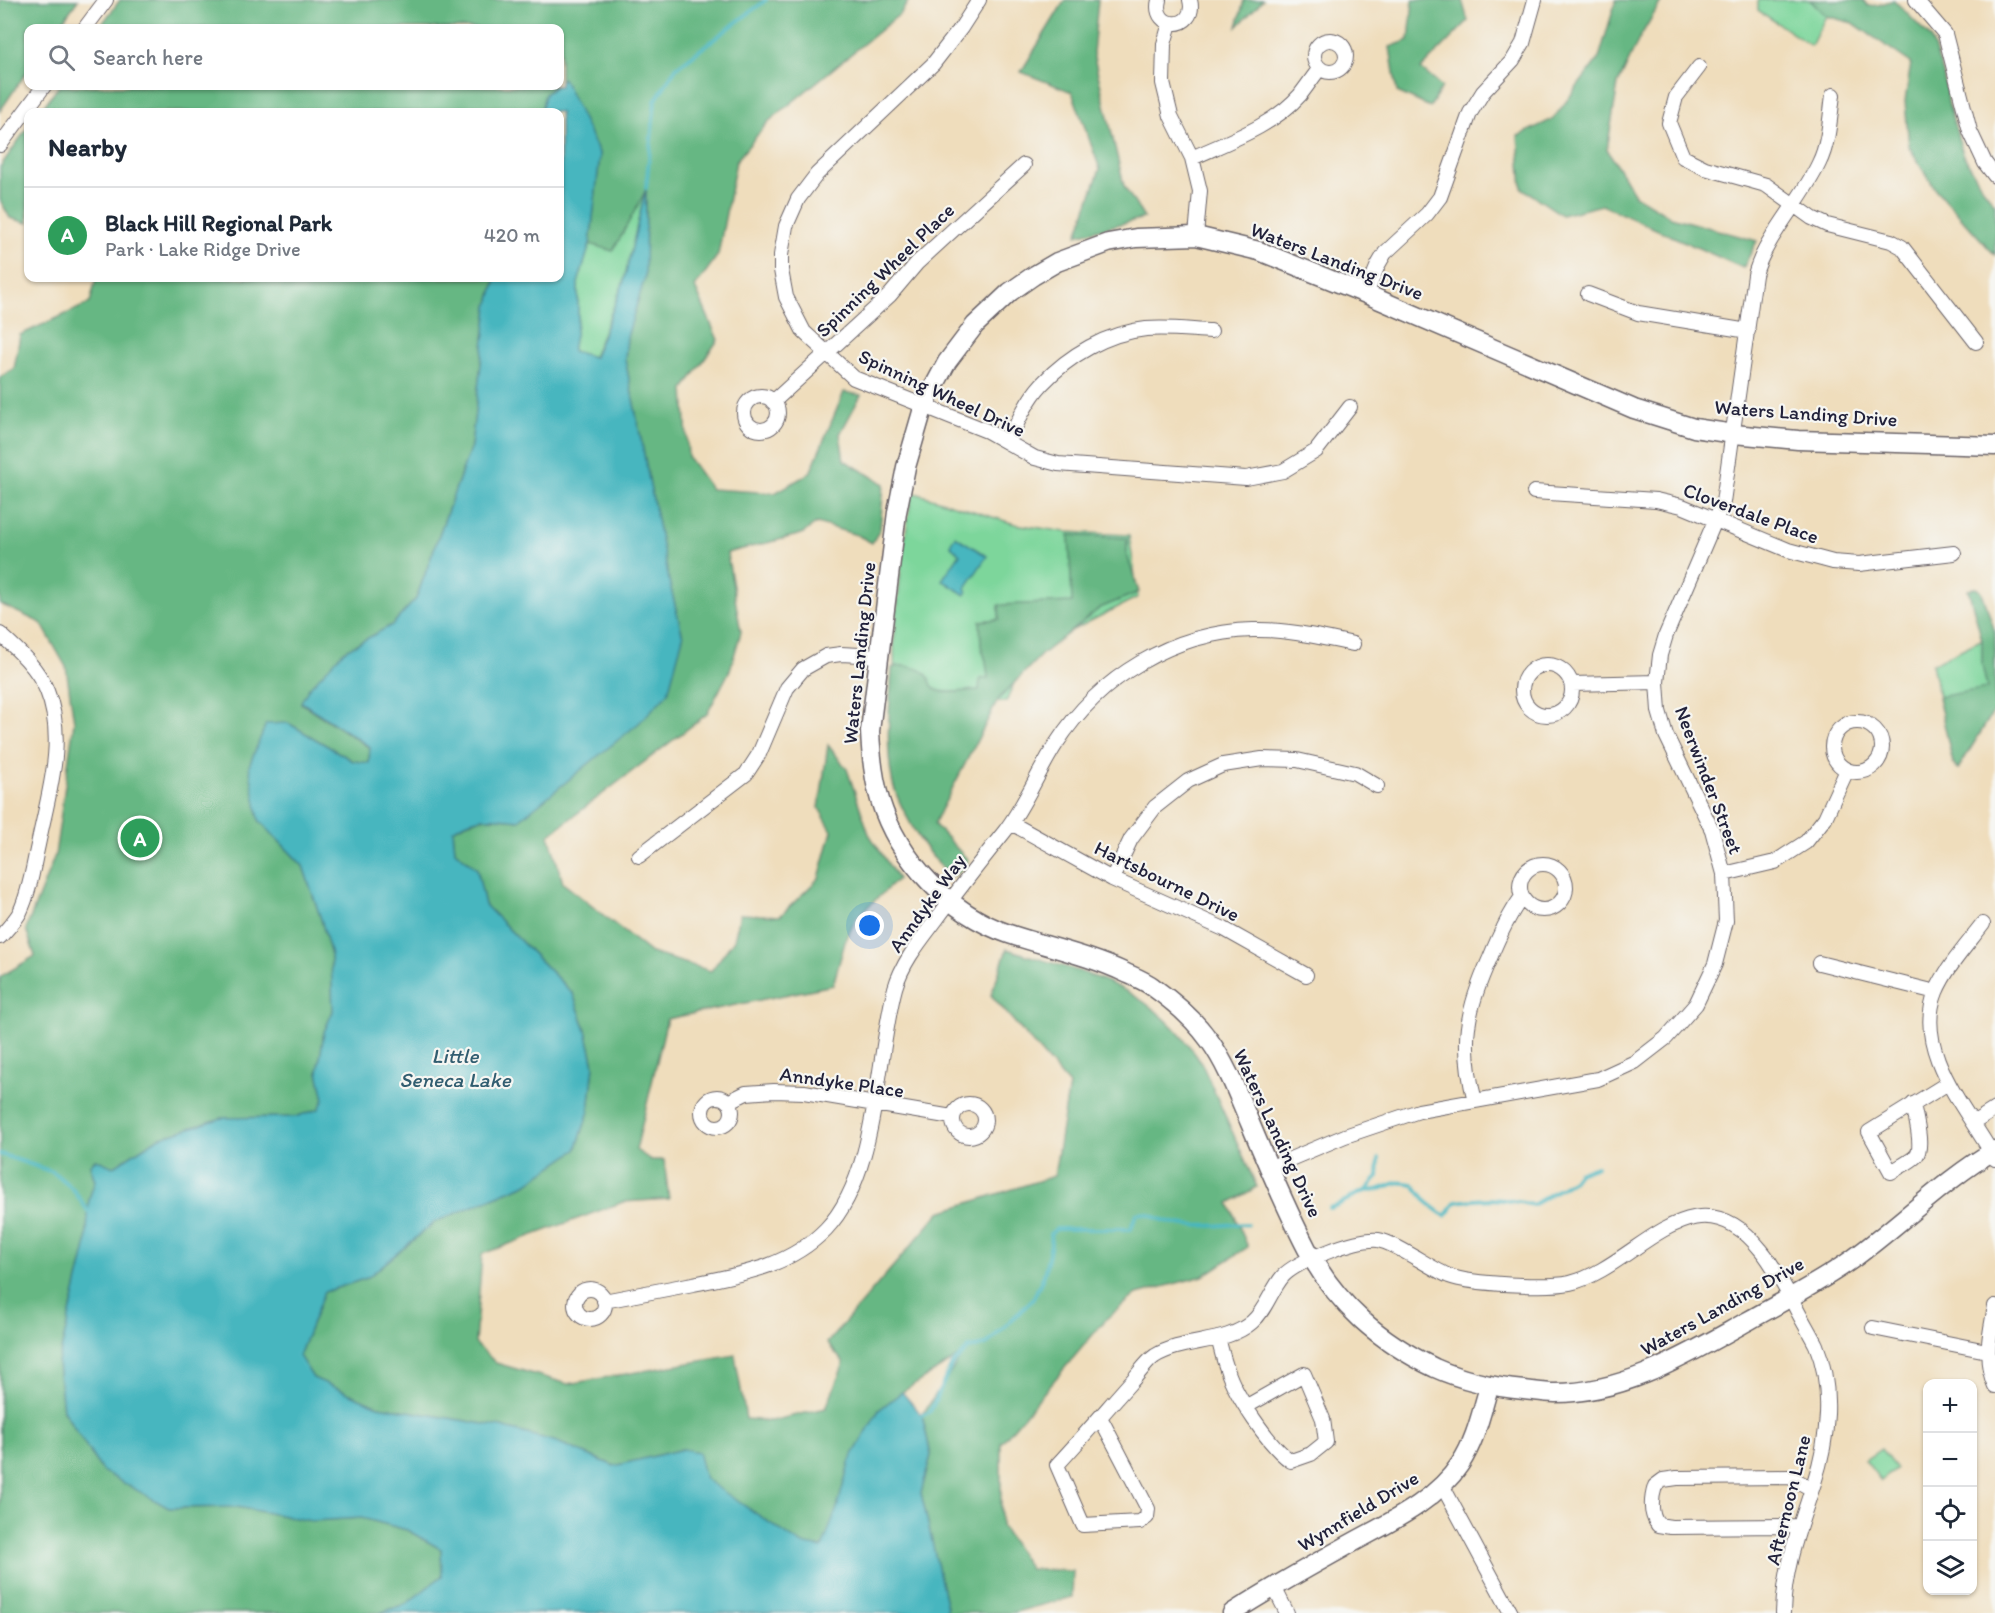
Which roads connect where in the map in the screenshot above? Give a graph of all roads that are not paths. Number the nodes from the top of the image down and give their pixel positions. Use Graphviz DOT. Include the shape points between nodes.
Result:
graph roads {
  1 [pos="106,0"];
  2 [pos="979,0"];
  3 [pos="1159,0"];
  4 [pos="1190,0"];
  5 [pos="1535,0"];
  6 [pos="1916,0"];
  7 [pos="1170,23"];
  8 [pos="88,24"];
  9 [pos="1699,67"];
  10 [pos="1320,68"];
  11 [pos="41,90"];
  12 [pos="1833,95"];
  13 [pos="28,108"];
  14 [pos="24,113"];
  15 [pos="0,146"];
  16 [pos="1192,158"];
  17 [pos="1024,165"];
  18 [pos="1995,176"];
  19 [pos="1795,205"];
  20 [pos="1196,236"];
  21 [pos="1366,294"];
  22 [pos="1588,294"];
  23 [pos="1210,331"];
  24 [pos="1748,331"];
  25 [pos="1976,342"];
  26 [pos="826,354"];
  27 [pos="773,402"];
  28 [pos="924,405"];
  29 [pos="1350,407"];
  30 [pos="1734,434"];
  31 [pos="1008,443"];
  32 [pos="1995,446"];
  33 [pos="1534,492"];
  34 [pos="1716,519"];
  35 [pos="1954,553"];
  36 [pos="0,634"];
  37 [pos="1353,644"];
  38 [pos="878,656"];
  39 [pos="1657,682"];
  40 [pos="1572,684"];
  41 [pos="1847,770"];
  42 [pos="1377,786"];
  43 [pos="1011,823"];
  44 [pos="639,856"];
  45 [pos="1724,874"];
  46 [pos="1112,879"];
  47 [pos="1522,897"];
  48 [pos="950,901"];
  49 [pos="1983,924"];
  50 [pos="0,937"];
  51 [pos="1819,963"];
  52 [pos="1306,975"];
  53 [pos="1936,992"];
  54 [pos="1948,1083"];
  55 [pos="1475,1101"];
  56 [pos="728,1102"];
  57 [pos="1913,1104"];
  58 [pos="873,1105"];
  59 [pos="1995,1110"];
  60 [pos="952,1117"];
  61 [pos="1973,1124"];
  62 [pos="1994,1153"];
  63 [pos="1269,1168"];
  64 [pos="1313,1259"];
  65 [pos="1790,1297"];
  66 [pos="604,1301"];
  67 [pos="1995,1306"];
  68 [pos="1873,1328"];
  69 [pos="1218,1338"];
  70 [pos="1987,1351"];
  71 [pos="1995,1386"];
  72 [pos="1489,1387"];
  73 [pos="1247,1406"];
  74 [pos="1100,1417"];
  75 [pos="1442,1485"];
  76 [pos="1812,1489"];
  77 [pos="1799,1526"];
  78 [pos="1274,1587"];
  79 [pos="1232,1613"];
  80 [pos="1287,1613"];
  81 [pos="1511,1613"];
  82 [pos="1783,1613"];
  1 -- 8 [label="street"];
  2 -- 26 [label="street, Spinning Wheel Drive" via="933,64 817,174 798,199 786,226 780,255 786,297 804,332"];
  3 -- 7 [label="street" via="1158,12"];
  4 -- 7 [label="street" via="1186,19"];
  5 -- 21 [label="street" via="1523,43 1470,113 1440,197 1385,253"];
  6 -- 18 [label="street" via="1945,34 1970,131"];
  7 -- 16 [label="street" via="1164,44 1163,83 1171,116"];
  9 -- 19 [label="street" via="1676,97 1669,123 1683,157 1705,168 1766,185"];
  10 -- 16 [label="street" via="1278,115"];
  11 -- 13 [label="street"];
  12 -- 19 [label="street, Neerwinder Street" via="1820,162"];
  14 -- 15 [label="street"];
  16 -- 20 [label="street" via="1200,191"];
  17 -- 26 [label="street, Spinning Wheel Place" via="916,263 890,295"];
  19 -- 24 [label="street, Neerwinder Street" via="1759,259"];
  19 -- 25 [label="street" via="1827,225 1891,240 1902,247"];
  20 -- 21 [label="street, Waters Landing Drive" via="1259,252"];
  20 -- 28 [label="street, Waters Landing Drive" via="1108,243 1057,262 1033,276 975,325 947,362"];
  21 -- 30 [label="street, Waters Landing Drive" via="1634,409 1694,428"];
  22 -- 24 [label="street" via="1638,313"];
  23 -- 31 [label="street" via="1146,329 1118,335 1088,348 1064,363 1041,385"];
  24 -- 30 [label="street, Neerwinder Street"];
  26 -- 27 [label="street, Spinning Wheel Place"];
  26 -- 28 [label="street, Spinning Wheel Drive" via="854,378"];
  28 -- 31 [label="street, Spinning Wheel Drive"];
  28 -- 38 [label="street, Waters Landing Drive" via="897,512"];
  29 -- 31 [label="street, Spinning Wheel Drive" via="1316,451 1283,471 1246,478 1058,464 1035,458"];
  30 -- 32 [label="street, Waters Landing Drive" via="1798,440"];
  30 -- 34 [label="street, Neerwinder Street" via="1723,502"];
  33 -- 34 [label="street, Cloverdale Place" via="1656,500"];
  34 -- 35 [label="street, Cloverdale Place" via="1788,550 1833,562 1859,564"];
  34 -- 39 [label="street, Neerwinder Street" via="1666,635"];
  36 -- 50 [label="street" via="33,667 47,689 56,738 54,770 27,893 19,913"];
  37 -- 43 [label="street, Anndyke Way" via="1299,633 1252,630 1203,636 1156,653 1113,680 1078,714 1056,744"];
  38 -- 44 [label="street" via="826,656 803,669 787,688 759,754 746,774"];
  38 -- 48 [label="street, Waters Landing Drive" via="870,731 880,801 897,840 914,865"];
  39 -- 40 [label="street"];
  39 -- 45 [label="street, Neerwinder Street" via="1666,735 1712,830"];
  41 -- 45 [label="street" via="1825,818 1806,842 1775,862"];
  42 -- 46 [label="street" via="1355,773 1297,760 1262,759 1223,765 1188,781 1155,807 1131,839"];
  43 -- 46 [label="street, Hartsbourne Drive"];
  43 -- 48 [label="street, Anndyke Way"];
  45 -- 55 [label="street, Neerwinder Street" via="1725,921 1715,964 1696,1004 1666,1038 1635,1062 1598,1079"];
  46 -- 52 [label="street, Hartsbourne Drive" via="1224,929"];
  47 -- 55 [label="street" via="1498,938 1468,1017 1468,1075"];
  48 -- 58 [label="street, Anndyke Way" via="911,954 896,986"];
  48 -- 63 [label="street, Waters Landing Drive" via="1004,932 1100,961 1150,984 1187,1014 1230,1076"];
  49 -- 53 [label="street"];
  51 -- 53 [label="street"];
  53 -- 54 [label="street" via="1931,1021 1934,1045"];
  54 -- 57 [label="street"];
  54 -- 61 [label="street"];
  55 -- 63 [label="street, Neerwinder Street" via="1419,1111"];
  56 -- 58 [label="street, Anndyke Place" via="746,1093 774,1091 804,1092"];
  57 -- 57 [label="street" via="1869,1132 1892,1172 1918,1152"];
  58 -- 60 [label="street, Anndyke Place"];
  58 -- 66 [label="street, Anndyke Way" via="864,1155 849,1196 826,1228 794,1255 752,1273"];
  59 -- 61 [label="street"];
  61 -- 62 [label="street"];
  62 -- 65 [label="street, Waters Landing Drive" via="1959,1174 1853,1259"];
  63 -- 64 [label="street, Waters Landing Drive"];
  64 -- 65 [label="street, Afternoon Lane" via="1364,1240 1382,1240 1451,1277 1552,1286 1591,1276 1666,1228 1710,1217 1727,1221 1746,1233 1763,1252"];
  64 -- 69 [label="street, Afternoon Lane" via="1284,1276 1254,1321"];
  64 -- 72 [label="street, Waters Landing Drive" via="1331,1288 1380,1337 1446,1373"];
  65 -- 72 [label="street, Waters Landing Drive" via="1679,1359 1633,1379 1555,1393"];
  65 -- 76 [label="street, Afternoon Lane" via="1825,1372 1826,1436"];
  67 -- 70 [label="street"];
  68 -- 70 [label="street"];
  69 -- 73 [label="street" via="1227,1371"];
  69 -- 74 [label="street, Afternoon Lane" via="1154,1357"];
  70 -- 71 [label="street" via="1988,1369"];
  72 -- 75 [label="street, Wynnfield Drive" via="1473,1442"];
  73 -- 73 [label="street" via="1280,1454 1291,1461 1311,1454 1326,1442 1323,1419 1304,1374"];
  74 -- 74 [label="street, Afternoon Lane" via="1057,1465 1083,1525 1140,1522 1147,1517 1148,1509"];
  75 -- 78 [label="street, Wynnfield Drive" via="1410,1510"];
  75 -- 81 [label="street"];
  76 -- 77 [label="street, Afternoon Lane"];
  76 -- 77 [label="street" via="1790,1478 1677,1478 1655,1486 1652,1497 1653,1519 1658,1525"];
  77 -- 82 [label="street, Afternoon Lane"];
  78 -- 79 [label="street, Wynnfield Drive"];
  78 -- 80 [label="street"];
}
